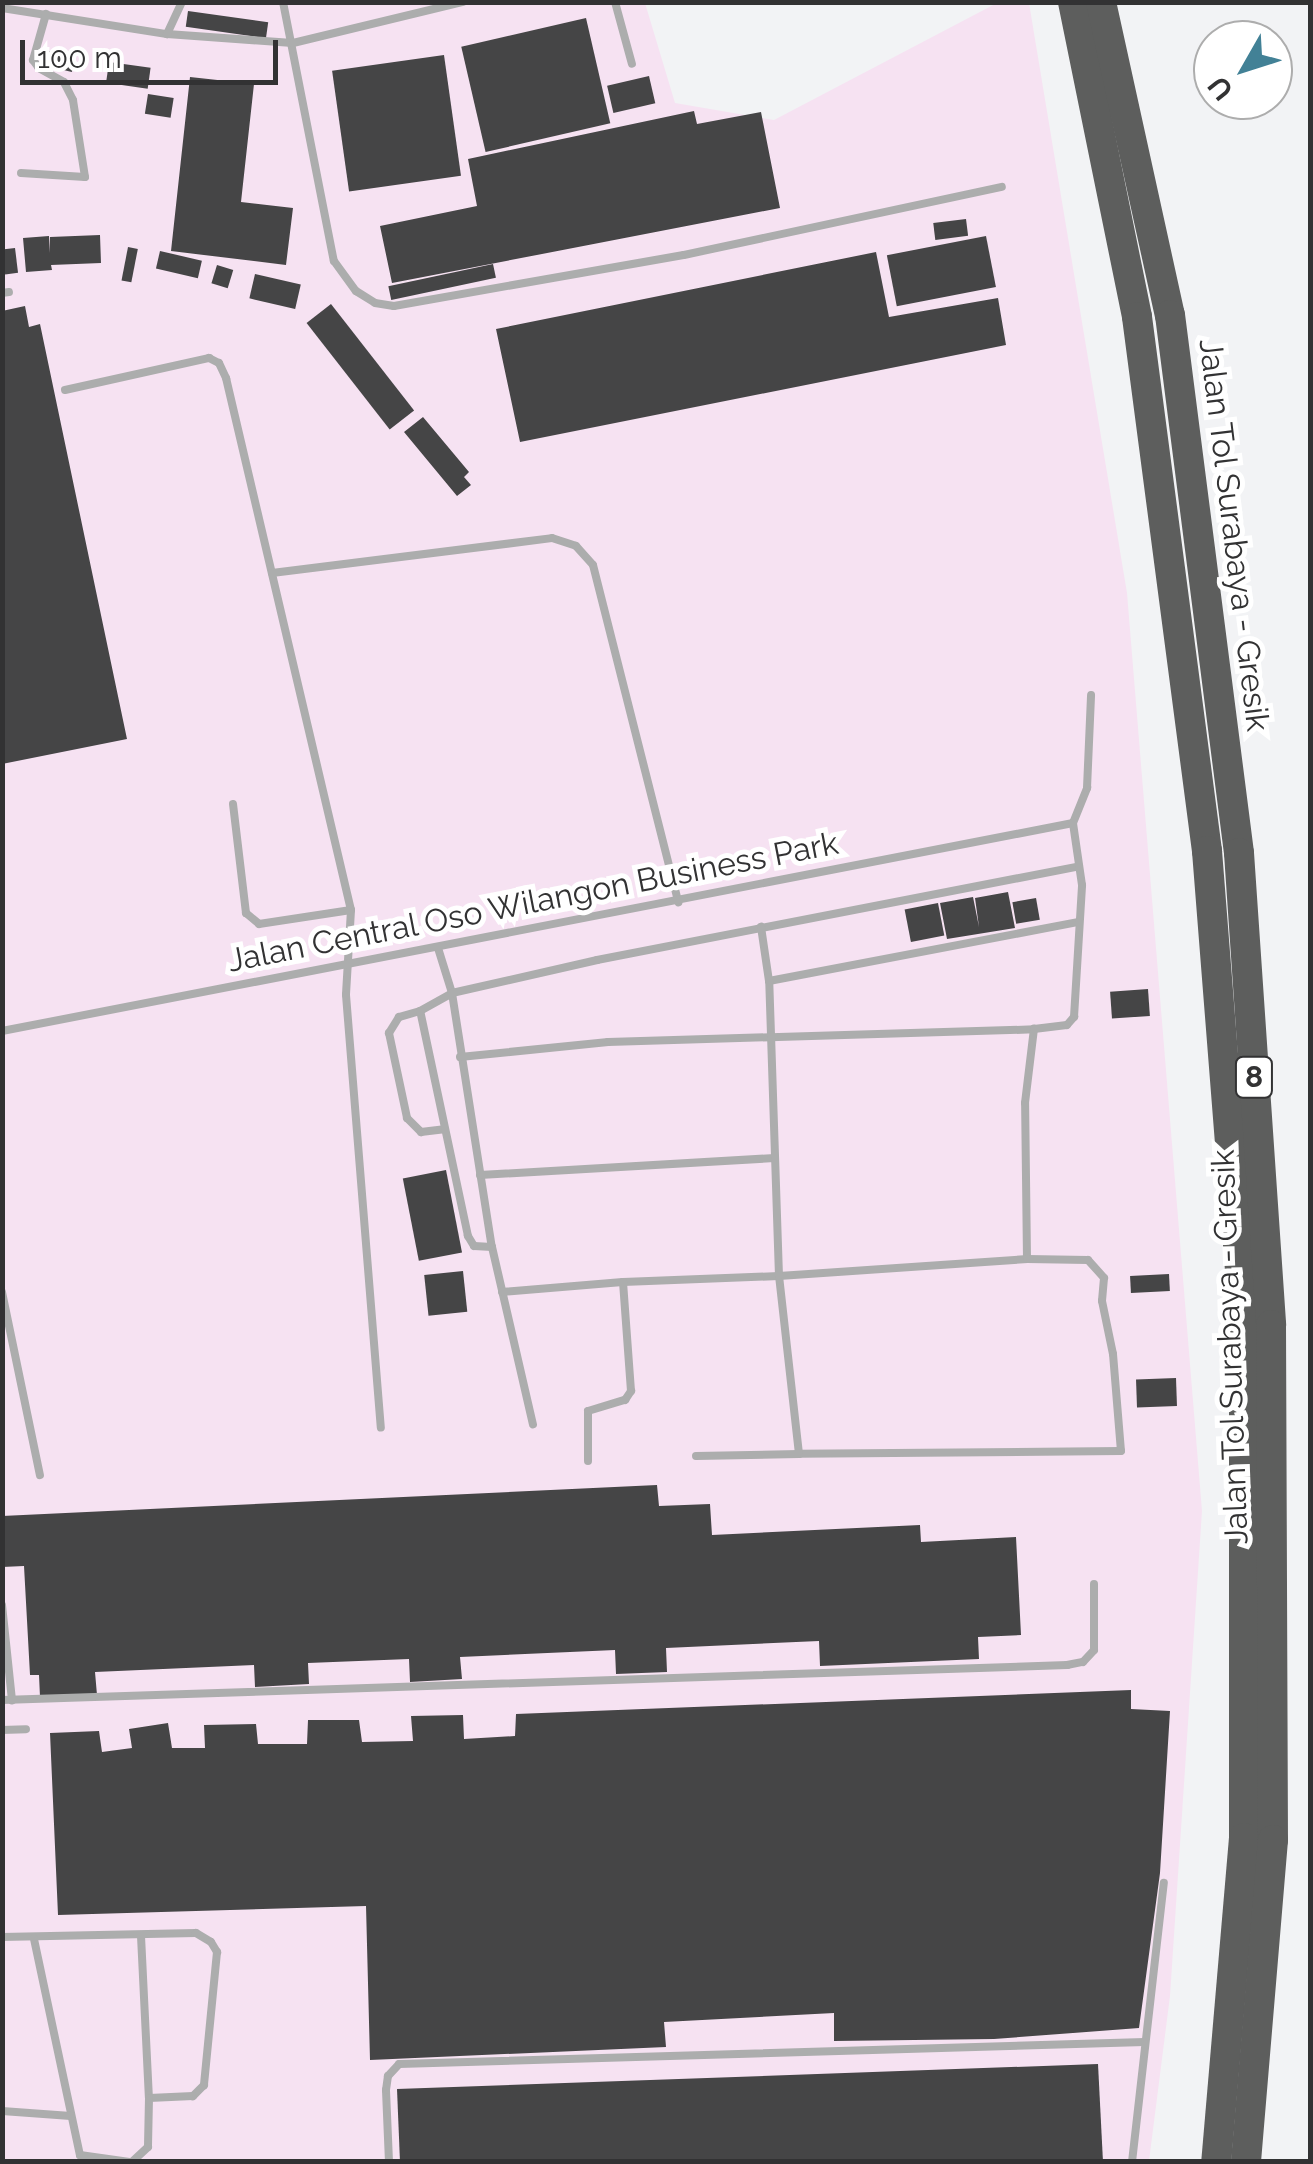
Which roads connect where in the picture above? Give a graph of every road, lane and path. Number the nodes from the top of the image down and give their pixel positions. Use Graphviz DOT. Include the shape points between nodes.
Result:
graph roads {
  1 [pos="182,2"];
  2 [pos="283,2"];
  3 [pos="463,2"];
  4 [pos="615,2"];
  5 [pos="1073,2"];
  6 [pos="1102,2"];
  7 [pos="2,8"];
  8 [pos="46,14"];
  9 [pos="167,34"];
  10 [pos="293,44"];
  11 [pos="632,64"];
  12 [pos="22,173"];
  13 [pos="1002,187"];
  14 [pos="65,390"];
  15 [pos="272,573"];
  16 [pos="1091,695"];
  17 [pos="234,804"];
  18 [pos="1073,823"];
  19 [pos="1079,866"];
  20 [pos="678,902"];
  21 [pos="351,910"];
  22 [pos="1077,922"];
  23 [pos="762,927"];
  24 [pos="438,948"];
  25 [pos="345,964"];
  26 [pos="769,982"];
  27 [pos="452,993"];
  28 [pos="420,1011"];
  29 [pos="1034,1028"];
  30 [pos="2,1031"];
  31 [pos="768,1036"];
  32 [pos="460,1057"];
  33 [pos="444,1129"];
  34 [pos="775,1158"];
  35 [pos="480,1174"];
  36 [pos="492,1247"];
  37 [pos="1027,1259"];
  38 [pos="779,1276"];
  39 [pos="623,1282"];
  40 [pos="2,1292"];
  41 [pos="502,1292"];
  42 [pos="534,1424"];
  43 [pos="381,1428"];
  44 [pos="799,1454"];
  45 [pos="696,1456"];
  46 [pos="588,1461"];
  47 [pos="40,1475"];
  48 [pos="1094,1584"];
  49 [pos="2,1605"];
  50 [pos="7,1700"];
  51 [pos="26,1729"];
  52 [pos="2,1730"];
  53 [pos="1164,1883"];
  54 [pos="141,1936"];
  55 [pos="2,1937"];
  56 [pos="34,1939"];
  57 [pos="1145,2042"];
  58 [pos="149,2098"];
  59 [pos="2,2111"];
  60 [pos="71,2116"];
  61 [pos="131,2162"];
  62 [pos="388,2162"];
  63 [pos="1132,2162"];
  64 [pos="1216,2162"];
  65 [pos="1246,2162"];
  1 -- 9 [label="lane"];
  2 -- 10 [label="lane"];
  3 -- 10 [label="lane"];
  4 -- 11 [label="lane"];
  5 -- 64 [label="highway, Jalan Tol Surabaya - Gresik / 8" via="1138,317 1202,812 1244,1319 1244,1838"];
  6 -- 65 [label="highway, Jalan Tol Surabaya - Gresik / 8" via="1170,316 1240,853 1271,1325 1273,1840"];
  7 -- 8 [label="lane"];
  8 -- 9 [label="lane"];
  8 -- 12 [label="lane" via="33,60 64,82 73,100 86,177"];
  9 -- 10 [label="lane"];
  10 -- 13 [label="lane" via="334,261 374,303 394,306 684,255"];
  14 -- 15 [label="lane" via="208,358 219,363"];
  15 -- 20 [label="lane" via="552,538 576,546 594,564"];
  15 -- 21 [label="lane"];
  16 -- 18 [label="lane" via="1086,788"];
  17 -- 21 [label="lane" via="246,913 259,924"];
  18 -- 19 [label="lane"];
  18 -- 20 [label="lane, Jalan Central Oso Wilangon Business Park"];
  19 -- 22 [label="lane"];
  19 -- 23 [label="lane"];
  20 -- 24 [label="lane, Jalan Central Oso Wilangon Business Park"];
  21 -- 25 [label="lane"];
  22 -- 26 [label="lane"];
  22 -- 29 [label="lane" via="1074,1017 1067,1025"];
  23 -- 26 [label="lane"];
  23 -- 27 [label="lane"];
  24 -- 25 [label="lane, Jalan Central Oso Wilangon Business Park"];
  24 -- 27 [label="lane"];
  25 -- 30 [label="lane, Jalan Central Oso Wilangon Business Park"];
  25 -- 43 [label="lane"];
  26 -- 31 [label="lane"];
  27 -- 28 [label="lane"];
  27 -- 32 [label="lane"];
  28 -- 33 [label="lane"];
  28 -- 33 [label="lane" via="400,1017 388,1033 407,1118 421,1132"];
  29 -- 31 [label="lane"];
  29 -- 37 [label="lane" via="1025,1102"];
  31 -- 32 [label="lane"];
  31 -- 34 [label="lane"];
  32 -- 35 [label="lane"];
  33 -- 36 [label="lane" via="468,1236 474,1246"];
  34 -- 35 [label="lane"];
  34 -- 38 [label="lane"];
  35 -- 36 [label="lane"];
  36 -- 41 [label="lane"];
  37 -- 38 [label="lane"];
  37 -- 44 [label="lane" via="1088,1260 1104,1278 1121,1452"];
  38 -- 39 [label="lane"];
  38 -- 44 [label="lane"];
  39 -- 41 [label="lane"];
  39 -- 46 [label="lane" via="631,1391 624,1400 588,1411"];
  40 -- 47 [label="lane"];
  41 -- 42 [label="lane"];
  44 -- 45 [label="lane"];
  48 -- 50 [label="lane" via="1094,1650 1067,1665"];
  49 -- 50 [label="lane"];
  51 -- 52 [label="lane"];
  53 -- 57 [label="lane"];
  54 -- 56 [label="lane"];
  54 -- 58 [label="lane"];
  54 -- 58 [label="lane" via="196,1933 217,1952 204,2085 193,2096"];
  55 -- 56 [label="lane"];
  56 -- 60 [label="lane"];
  57 -- 62 [label="lane" via="398,2064 386,2090"];
  57 -- 63 [label="lane"];
  58 -- 61 [label="lane" via="148,2147"];
  59 -- 60 [label="lane"];
  60 -- 61 [label="lane" via="80,2155"];
}
